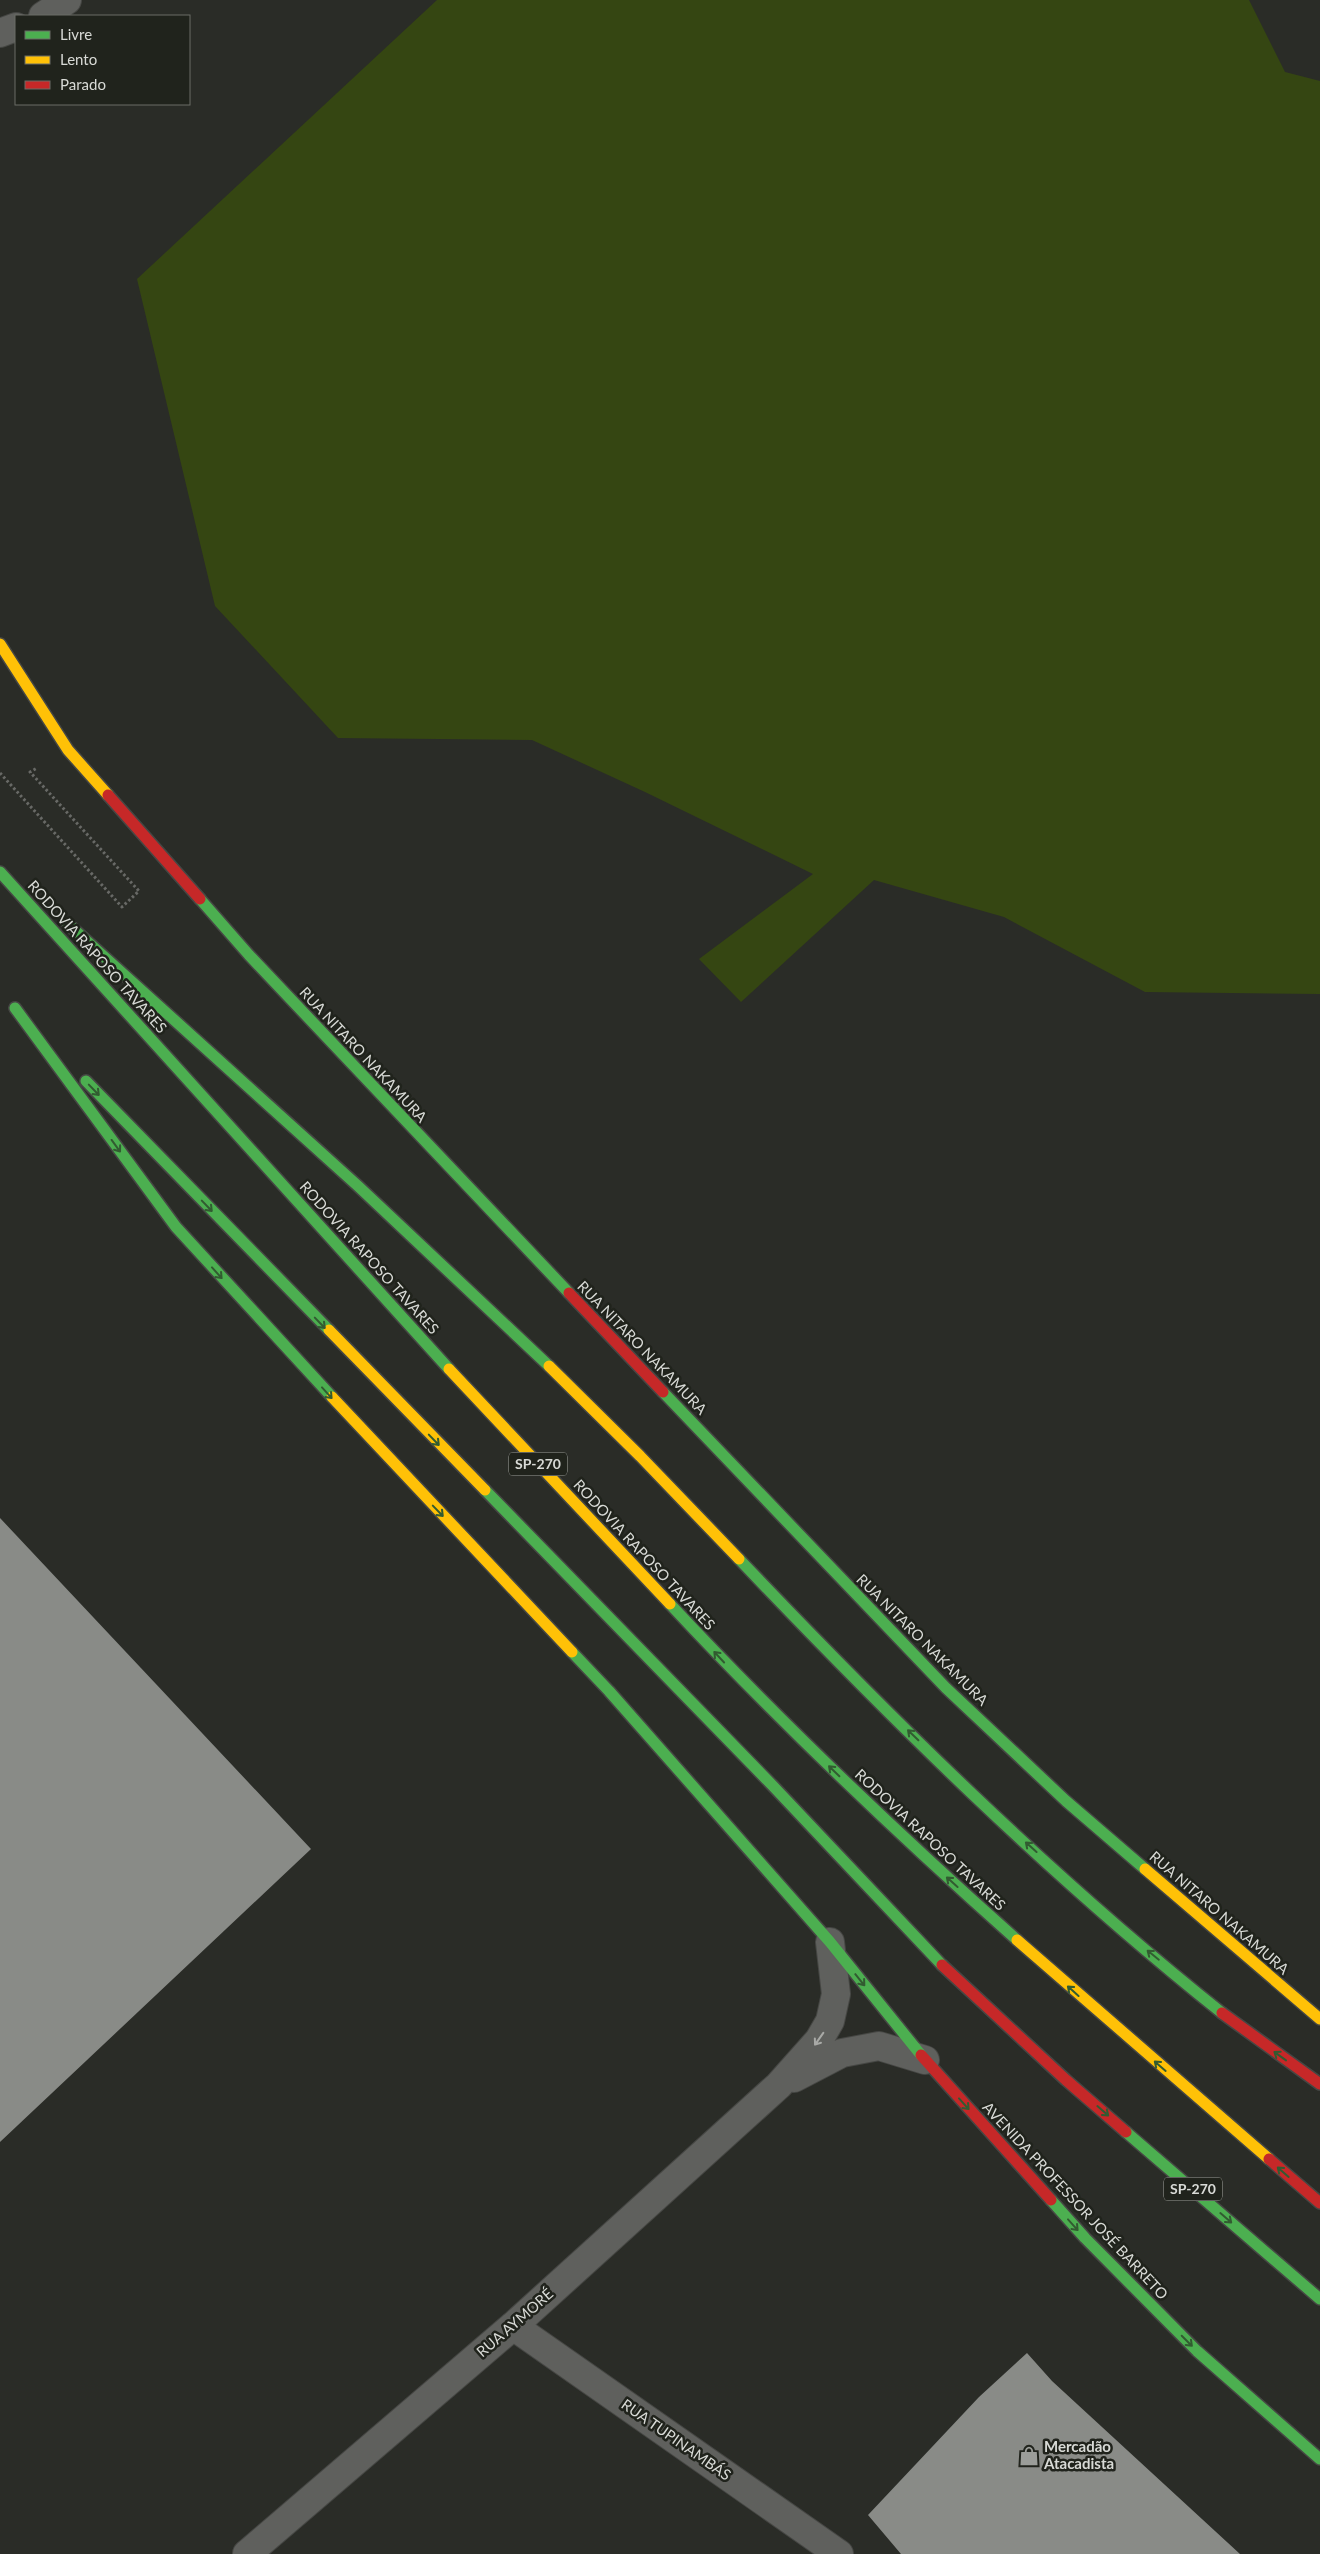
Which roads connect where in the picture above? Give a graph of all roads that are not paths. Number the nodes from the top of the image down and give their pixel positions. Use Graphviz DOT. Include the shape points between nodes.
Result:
graph roads {
  1 [pos="67,0"];
  2 [pos="44,15"];
  3 [pos="15,27"];
  4 [pos="0,33"];
  5 [pos="0,644"];
  6 [pos="0,864"];
  7 [pos="0,872"];
  8 [pos="44,903"];
  9 [pos="59,916"];
  10 [pos="5,997"];
  11 [pos="15,1008"];
  12 [pos="830,1942"];
  13 [pos="1320,2019"];
  14 [pos="925,2060"];
  15 [pos="1320,2084"];
  16 [pos="779,2086"];
  17 [pos="1320,2203"];
  18 [pos="1320,2299"];
  19 [pos="513,2326"];
  20 [pos="1320,2459"];
  21 [pos="247,2554"];
  22 [pos="839,2554"];
  1 -- 2 [label="street"];
  3 -- 4 [label="street"];
  5 -- 13 [label="main road, RUA NITARO NAKAMURA" via="68,750 249,955 803,1540 946,1688 1066,1801"];
  6 -- 8 [label="main road"];
  17 -- 7 [label="main road, RODOVIA RAPOSO TAVARES / SP-270, one-way" via="952,1882 754,1694 406,1322"];
  15 -- 9 [label="main road, one-way" via="1238,2025 1122,1930 982,1803 832,1656 506,1323 293,1124"];
  10 -- 11 [label="main road, SP-270"];
  11 -- 12 [label="main road, AVENIDA PROFESSOR JOSÉ BARRETO, one-way" via="176,1227 385,1456 609,1691"];
  11 -- 18 [label="main road, SP-270, one-way" via="773,1786 923,1947 1066,2080"];
  12 -- 14 [label="main road, AVENIDA PROFESSOR JOSÉ BARRETO, one-way"];
  12 -- 16 [label="street, one-way" via="836,1994 830,2021 820,2040"];
  14 -- 16 [label="street" via="879,2046 842,2053"];
  14 -- 20 [label="main road, AVENIDA PROFESSOR JOSÉ BARRETO, one-way" via="1084,2238 1196,2351"];
  16 -- 19 [label="street, RUA AYMORÉ"];
  19 -- 21 [label="street, RUA AYMORÉ"];
  19 -- 22 [label="street, RUA TUPINAMBÁS"];
}
